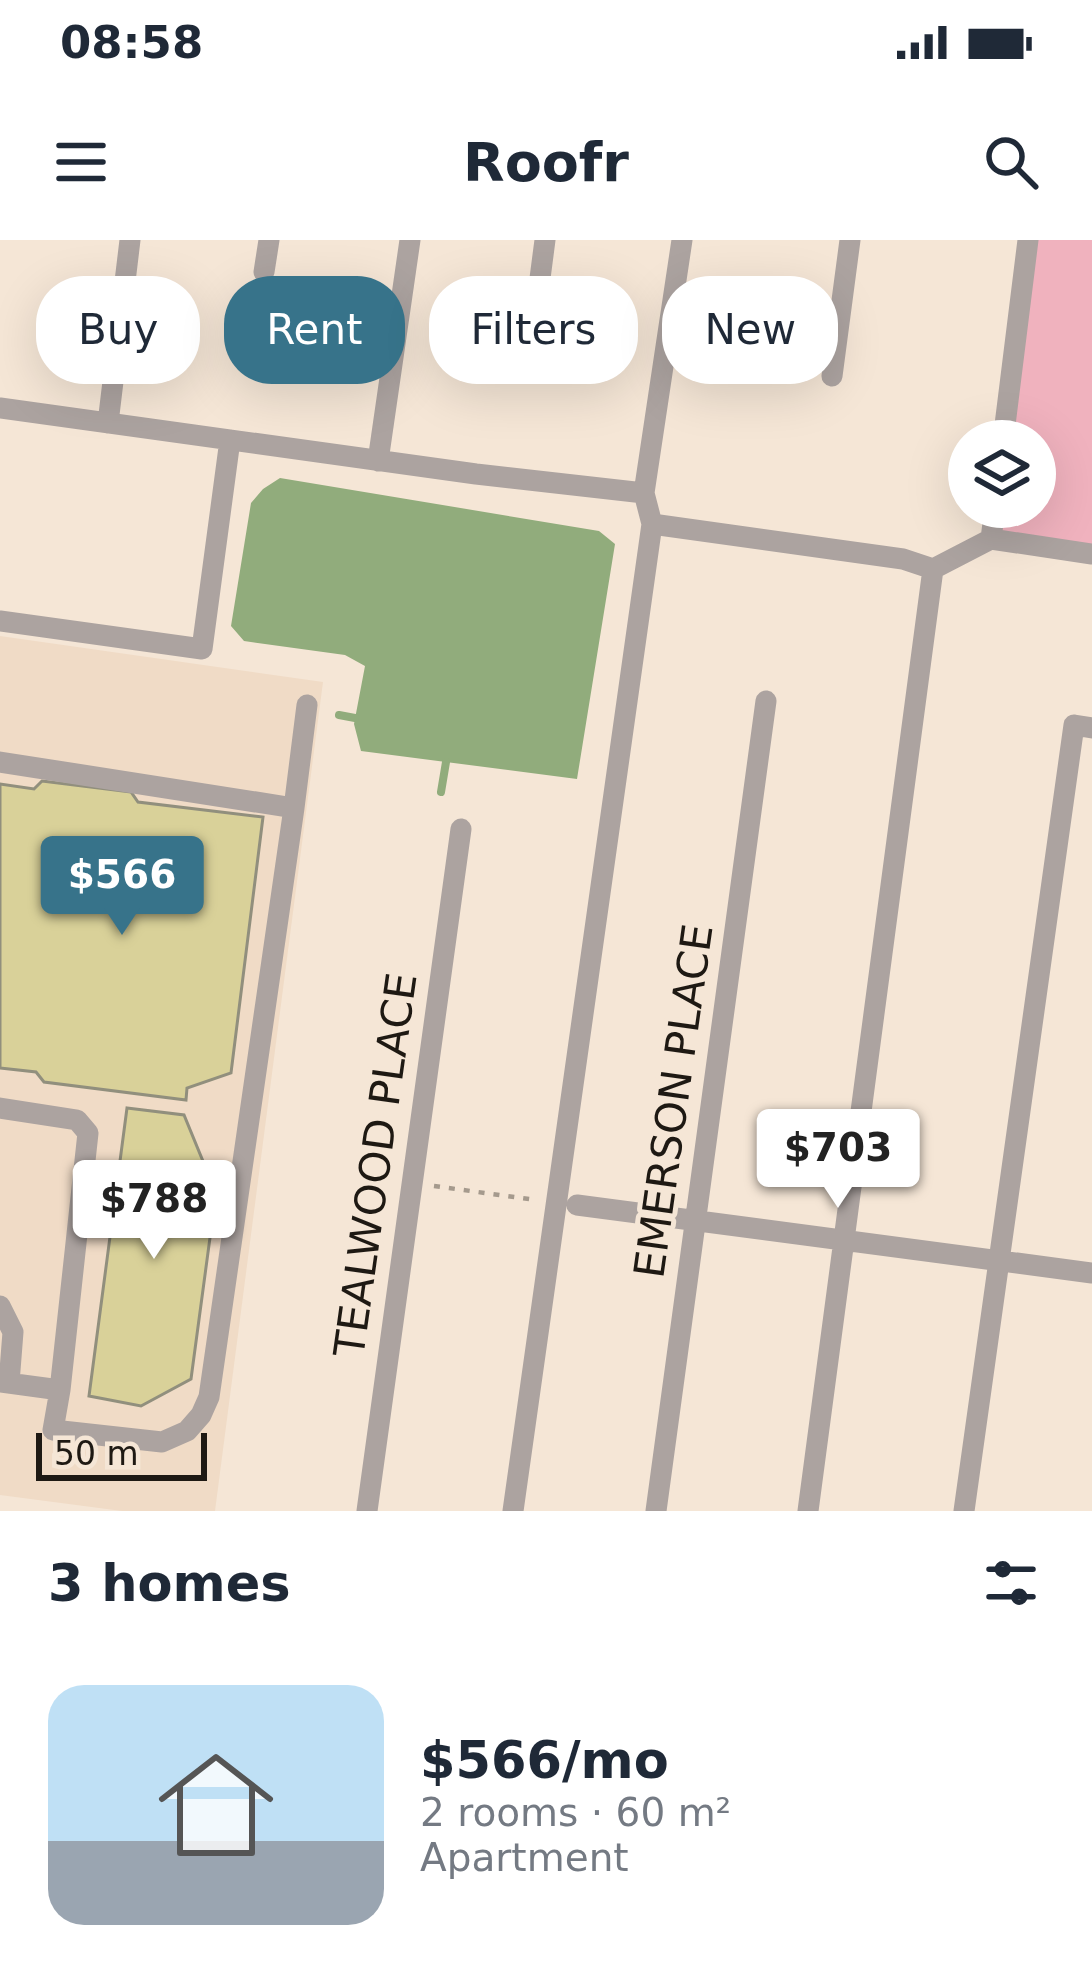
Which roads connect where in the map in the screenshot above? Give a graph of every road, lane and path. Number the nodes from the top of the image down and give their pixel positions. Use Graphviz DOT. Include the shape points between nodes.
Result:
graph roads {
  1 [pos="130,240"];
  2 [pos="268,240"];
  3 [pos="410,240"];
  4 [pos="545,240"];
  5 [pos="682,240"];
  6 [pos="850,240"];
  7 [pos="1028,240"];
  8 [pos="264,272"];
  9 [pos="540,276"];
  10 [pos="838,331"];
  11 [pos="0,408"];
  12 [pos="1006,420"];
  13 [pos="108,423"];
  14 [pos="230,440"];
  15 [pos="378,461"];
  16 [pos="644,493"];
  17 [pos="652,524"];
  18 [pos="992,528"];
  19 [pos="991,539"];
  20 [pos="1092,554"];
  21 [pos="933,568"];
  22 [pos="0,621"];
  23 [pos="766,701"];
  24 [pos="307,705"];
  25 [pos="1083,727"];
  26 [pos="0,762"];
  27 [pos="294,808"];
  28 [pos="461,829"];
  29 [pos="0,1108"];
  30 [pos="412,1183"];
  31 [pos="567,1204"];
  32 [pos="696,1221"];
  33 [pos="845,1240"];
  34 [pos="998,1261"];
  35 [pos="1092,1273"];
  36 [pos="0,1306"];
  37 [pos="4,1383"];
  38 [pos="60,1390"];
  39 [pos="368,1511"];
  40 [pos="513,1511"];
  41 [pos="656,1511"];
  42 [pos="808,1511"];
  43 [pos="964,1511"];
  1 -- 13 [label="street"];
  2 -- 8 [label="street"];
  3 -- 15 [label="street"];
  4 -- 9 [label="street"];
  5 -- 16 [label="street"];
  6 -- 10 [label="street"];
  7 -- 12 [label="street"];
  11 -- 13 [label="street"];
  13 -- 14 [label="street"];
  14 -- 15 [label="street"];
  14 -- 22 [label="street" via="202,649"];
  15 -- 16 [label="street"];
  16 -- 17 [label="street"];
  17 -- 21 [label="street"];
  17 -- 31 [label="street"];
  18 -- 19 [label="street"];
  19 -- 20 [label="street"];
  19 -- 21 [label="street"];
  21 -- 33 [label="street"];
  23 -- 32 [label="street, EMERSON PLACE"];
  24 -- 27 [label="street"];
  25 -- 34 [label="street"];
  26 -- 27 [label="street"];
  27 -- 38 [label="street" via="209,1397 187,1431 162,1442 53,1430"];
  28 -- 30 [label="street, TEALWOOD PLACE"];
  29 -- 38 [label="street" via="77,1120 88,1133"];
  30 -- 31 [label="path"];
  30 -- 39 [label="street, TEALWOOD PLACE"];
  31 -- 32 [label="street"];
  31 -- 40 [label="street"];
  32 -- 33 [label="street"];
  32 -- 41 [label="street, EMERSON PLACE"];
  33 -- 34 [label="street"];
  33 -- 42 [label="street"];
  34 -- 35 [label="street"];
  34 -- 43 [label="street"];
  36 -- 37 [label="street" via="13,1333"];
  37 -- 38 [label="street"];
}
